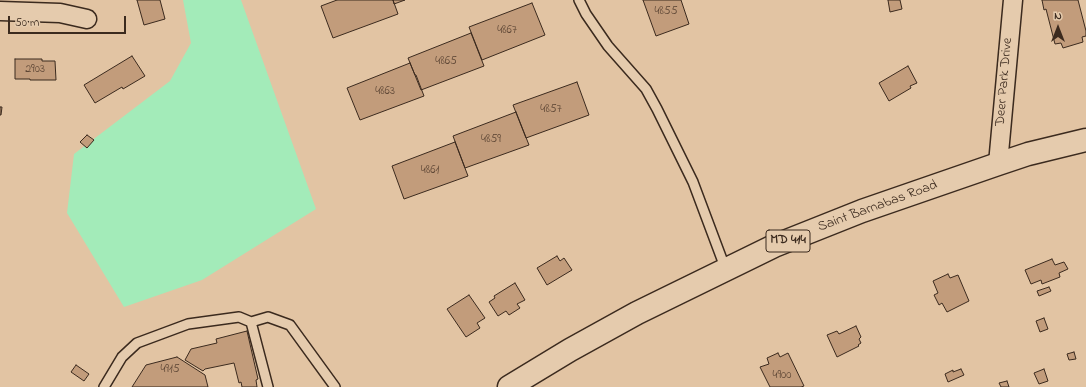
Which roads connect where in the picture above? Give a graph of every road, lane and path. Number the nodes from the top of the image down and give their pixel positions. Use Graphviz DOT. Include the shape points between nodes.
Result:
graph roads {
  1 [pos="579,0"];
  2 [pos="1013,0"];
  3 [pos="0,11"];
  4 [pos="87,19"];
  5 [pos="1086,140"];
  6 [pos="998,164"];
  7 [pos="726,270"];
  8 [pos="251,322"];
  9 [pos="104,387"];
  10 [pos="268,387"];
  11 [pos="335,387"];
  12 [pos="509,387"];
  1 -- 7 [label="lane" via="608,46 646,89 657,109 693,182"];
  2 -- 6 [label="street, Deer Park Drive"];
  3 -- 4 [label="street" via="60,13"];
  5 -- 6 [label="main road, Saint Barnabas Road / MD 414"];
  6 -- 7 [label="main road, Saint Barnabas Road / MD 414" via="862,210 774,246"];
  7 -- 12 [label="main road, Saint Barnabas Road / MD 414" via="637,313"];
  8 -- 9 [label="lane" via="239,317 188,324 137,343 122,357"];
  8 -- 10 [label="lane"];
  8 -- 11 [label="lane" via="268,317 290,325"];
}
